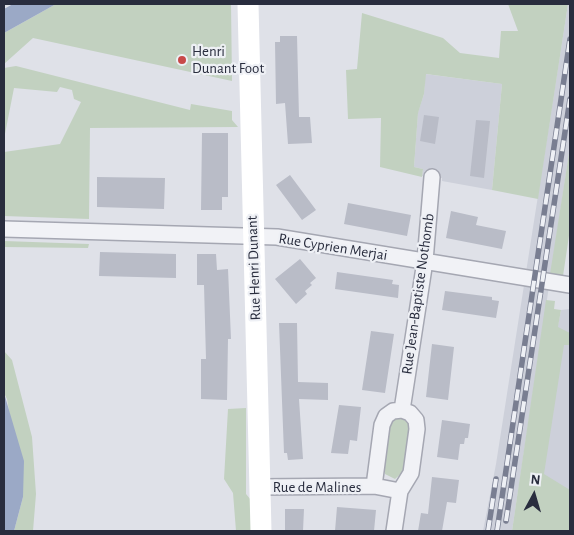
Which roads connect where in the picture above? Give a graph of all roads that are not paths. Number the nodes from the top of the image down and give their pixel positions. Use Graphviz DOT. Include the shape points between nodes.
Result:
graph roads {
  1 [pos="248,4"];
  2 [pos="432,177"];
  3 [pos="4,229"];
  4 [pos="253,236"];
  5 [pos="425,261"];
  6 [pos="570,285"];
  7 [pos="402,410"];
  8 [pos="374,486"];
  9 [pos="260,487"];
  10 [pos="400,491"];
  11 [pos="262,531"];
  12 [pos="394,531"];
  1 -- 4 [label="main road, Rue Henri Dunant"];
  2 -- 5 [label="street, Rue Jean-Baptiste Nothomb"];
  3 -- 4 [label="street, Rue Cyprien Merjai"];
  4 -- 5 [label="street, Rue Cyprien Merjai"];
  4 -- 9 [label="main road, Rue Henri Dunant"];
  5 -- 6 [label="street, Rue Cyprien Merjai"];
  5 -- 7 [label="street, Rue Jean-Baptiste Nothomb"];
  7 -- 8 [label="street" via="393,411 382,424"];
  7 -- 10 [label="street" via="416,420 417,429 411,473"];
  8 -- 9 [label="street, Rue de Malines"];
  8 -- 10 [label="street"];
  9 -- 11 [label="main road, Rue Henri Dunant"];
  10 -- 12 [label="street"];
}
